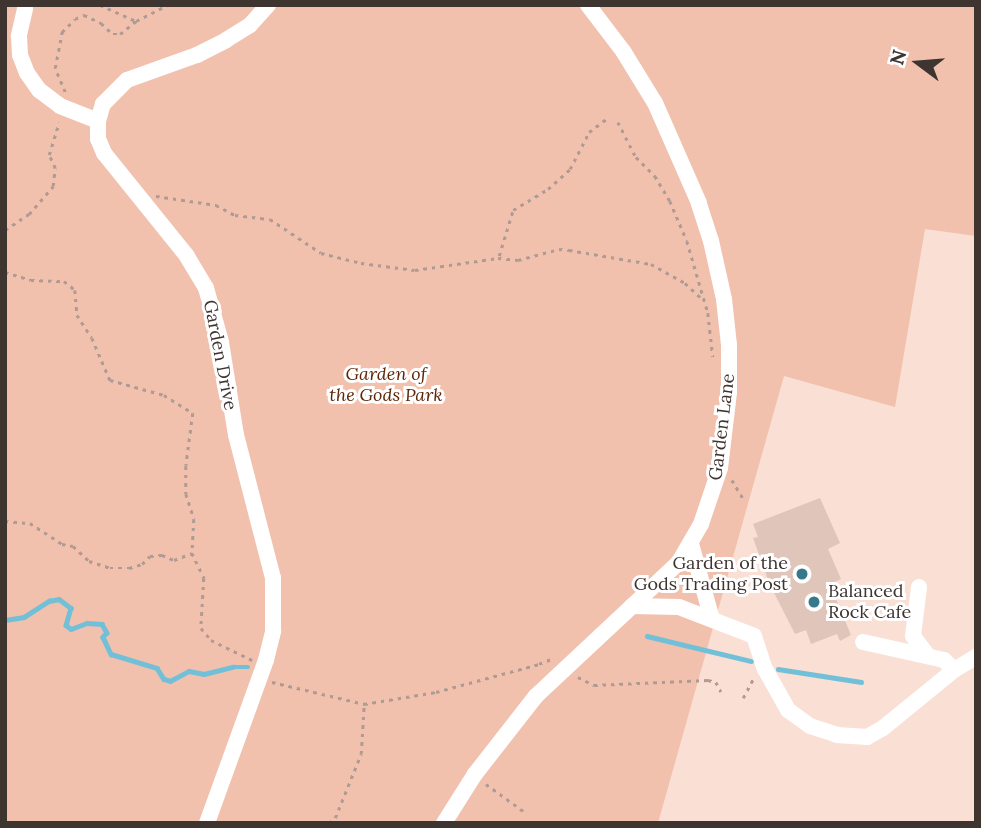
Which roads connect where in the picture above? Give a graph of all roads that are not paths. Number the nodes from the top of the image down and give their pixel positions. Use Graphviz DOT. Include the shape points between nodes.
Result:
graph roads {
  1 [pos="268,5"];
  2 [pos="588,5"];
  3 [pos="25,9"];
  4 [pos="98,121"];
  5 [pos="691,544"];
  6 [pos="919,587"];
  7 [pos="632,606"];
  8 [pos="712,619"];
  9 [pos="863,642"];
  10 [pos="928,656"];
  11 [pos="976,657"];
  12 [pos="954,670"];
  13 [pos="207,823"];
  14 [pos="444,823"];
  1 -- 4 [label="street" via="250,25 226,40 127,80 103,104"];
  2 -- 5 [label="street, Garden Lane" via="623,51 666,128 699,203 724,299 730,368 724,442 715,489"];
  3 -- 4 [label="street" via="20,55 39,90 63,107"];
  4 -- 13 [label="street, Garden Drive" via="104,153 187,256 206,288 273,578 273,631 264,667"];
  5 -- 7 [label="street, Garden Lane" via="667,575"];
  5 -- 8 [label="street"];
  6 -- 10 [label="street" via="914,636"];
  7 -- 8 [label="street" via="680,607"];
  7 -- 14 [label="street, Garden Lane" via="536,696 475,774"];
  8 -- 12 [label="street" via="754,636 765,670 788,710 825,732 867,737"];
  9 -- 10 [label="street"];
  10 -- 12 [label="street" via="944,660"];
  11 -- 12 [label="street"];
}
